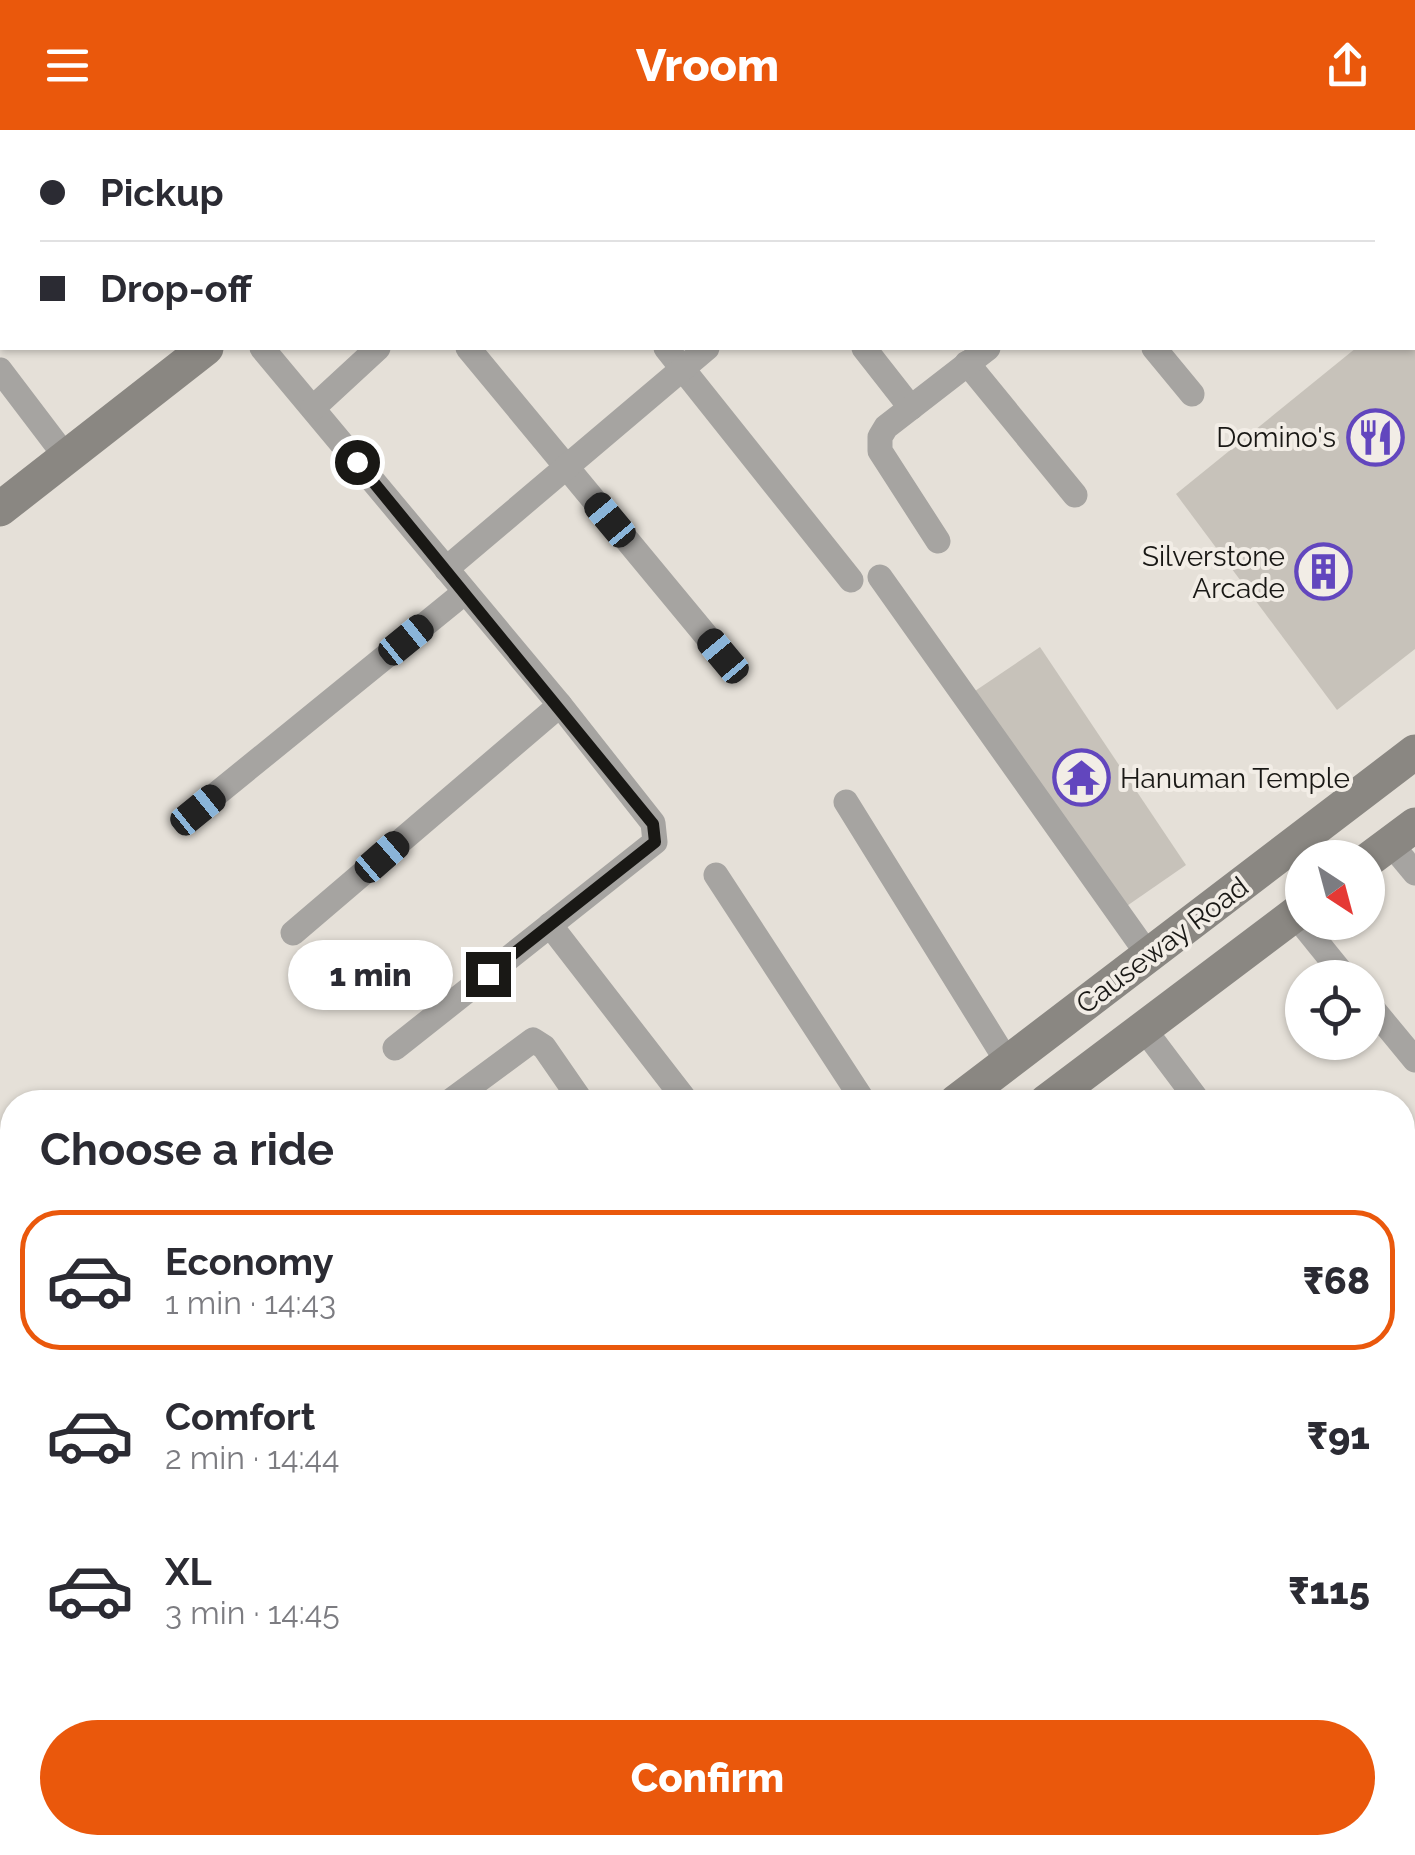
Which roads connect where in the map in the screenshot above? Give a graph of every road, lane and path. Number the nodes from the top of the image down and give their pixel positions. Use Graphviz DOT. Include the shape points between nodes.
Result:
graph roads {
  1 [pos="203,350"];
  2 [pos="264,350"];
  3 [pos="376,350"];
  4 [pos="470,350"];
  5 [pos="700,350"];
  6 [pos="866,350"];
  7 [pos="1156,350"];
  8 [pos="978,355"];
  9 [pos="673,358"];
  10 [pos="0,370"];
  11 [pos="1192,394"];
  12 [pos="313,408"];
  13 [pos="911,408"];
  14 [pos="66,457"];
  15 [pos="564,465"];
  16 [pos="1075,494"];
  17 [pos="0,508"];
  18 [pos="938,542"];
  19 [pos="446,569"];
  20 [pos="880,577"];
  21 [pos="851,580"];
  22 [pos="465,592"];
  23 [pos="723,656"];
  24 [pos="560,705"];
  25 [pos="1415,752"];
  26 [pos="846,802"];
  27 [pos="198,810"];
  28 [pos="1391,843"];
  29 [pos="1415,874"];
  30 [pos="716,875"];
  31 [pos="1285,923"];
  32 [pos="550,925"];
  33 [pos="293,933"];
  34 [pos="1149,956"];
  35 [pos="1385,1024"];
  36 [pos="1144,1029"];
  37 [pos="395,1048"];
  38 [pos="1415,1060"];
  39 [pos="1008,1063"];
  40 [pos="465,1090"];
  41 [pos="574,1090"];
  42 [pos="678,1090"];
  43 [pos="856,1090"];
  44 [pos="972,1090"];
  45 [pos="1064,1090"];
  46 [pos="1188,1090"];
  1 -- 14 [label="main road"];
  2 -- 12 [label="street"];
  3 -- 12 [label="street"];
  4 -- 15 [label="street"];
  5 -- 9 [label="street"];
  6 -- 13 [label="street"];
  7 -- 11 [label="street"];
  8 -- 13 [label="street"];
  8 -- 16 [label="street"];
  9 -- 15 [label="street"];
  9 -- 21 [label="street"];
  10 -- 14 [label="street"];
  12 -- 19 [label="street"];
  13 -- 18 [label="street" via="886,427 880,451"];
  14 -- 17 [label="main road"];
  15 -- 19 [label="street"];
  15 -- 23 [label="street"];
  19 -- 22 [label="street"];
  20 -- 34 [label="street"];
  22 -- 24 [label="street"];
  22 -- 27 [label="street"];
  24 -- 32 [label="street" via="644,810 655,842"];
  24 -- 33 [label="street"];
  25 -- 34 [label="main road, Causeway Road"];
  26 -- 39 [label="street"];
  28 -- 29 [label="street"];
  30 -- 43 [label="street"];
  31 -- 36 [label="main road, Causeway Road"];
  32 -- 37 [label="street"];
  32 -- 42 [label="street"];
  34 -- 39 [label="main road, Causeway Road"];
  35 -- 38 [label="street"];
  36 -- 45 [label="main road, Causeway Road"];
  36 -- 46 [label="street"];
  39 -- 44 [label="main road, Causeway Road"];
  40 -- 41 [label="street" via="534,1040"];
}
